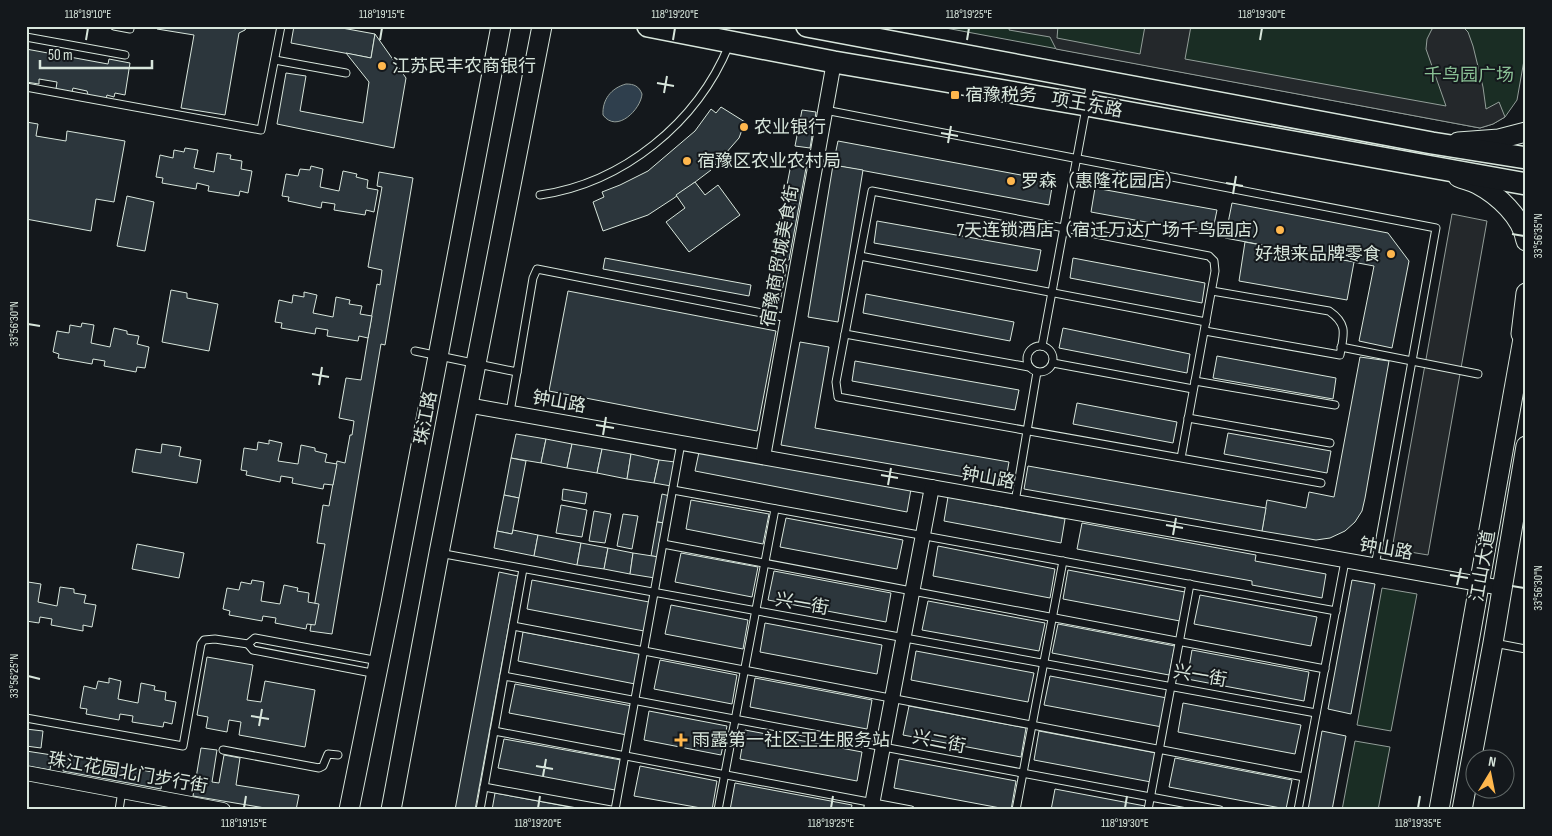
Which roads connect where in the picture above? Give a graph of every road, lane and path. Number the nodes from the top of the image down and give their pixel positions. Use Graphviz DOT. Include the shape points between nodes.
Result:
graph roads {
  1 [pos="114,26"];
  2 [pos="281,26"];
  3 [pos="501,26"];
  4 [pos="542,26"];
  5 [pos="648,26"];
  6 [pos="807,26"];
  7 [pos="130,29"];
  8 [pos="866,32"];
  9 [pos="26,37"];
  10 [pos="730,41"];
  11 [pos="125,55"];
  12 [pos="275,60"];
  13 [pos="834,62"];
  14 [pos="346,73"];
  15 [pos="1091,79"];
  16 [pos="26,87"];
  17 [pos="1086,105"];
  18 [pos="825,110"];
  19 [pos="1526,132"];
  20 [pos="1432,144"];
  21 [pos="1526,158"];
  22 [pos="1077,159"];
  23 [pos="1427,166"];
  24 [pos="1526,184"];
  25 [pos="540,195"];
  26 [pos="1064,228"];
  27 [pos="1526,241"];
  28 [pos="860,256"];
  29 [pos="1212,291"];
  30 [pos="1052,293"];
  31 [pos="1526,293"];
  32 [pos="788,318"];
  33 [pos="1206,322"];
  34 [pos="1526,322"];
  35 [pos="1205,331"];
  36 [pos="845,334"];
  37 [pos="1042,346"];
  38 [pos="1341,347"];
  39 [pos="415,351"];
  40 [pos="438,356"];
  41 [pos="1412,361"];
  42 [pos="476,363"];
  43 [pos="1053,363"];
  44 [pos="1028,367"];
  45 [pos="1518,370"];
  46 [pos="517,372"];
  47 [pos="1038,372"];
  48 [pos="1478,374"];
  49 [pos="1194,385"];
  50 [pos="467,404"];
  51 [pos="1335,405"];
  52 [pos="510,412"];
  53 [pos="1188,418"];
  54 [pos="1027,430"];
  55 [pos="681,442"];
  56 [pos="1330,442"];
  57 [pos="1526,446"];
  58 [pos="763,457"];
  59 [pos="1181,458"];
  60 [pos="1321,482"];
  61 [pos="932,487"];
  62 [pos="673,490"];
  63 [pos="1015,502"];
  64 [pos="775,509"];
  65 [pos="922,536"];
  66 [pos="663,544"];
  67 [pos="439,553"];
  68 [pos="1063,561"];
  69 [pos="1345,561"];
  70 [pos="764,563"];
  71 [pos="1375,566"];
  72 [pos="523,568"];
  73 [pos="1190,584"];
  74 [pos="1480,584"];
  75 [pos="1502,588"];
  76 [pos="912,591"];
  77 [pos="654,593"];
  78 [pos="755,611"];
  79 [pos="1336,611"];
  80 [pos="1052,618"];
  81 [pos="513,626"];
  82 [pos="904,638"];
  83 [pos="1179,641"];
  84 [pos="1493,643"];
  85 [pos="248,644"];
  86 [pos="1526,649"];
  87 [pos="644,651"];
  88 [pos="1044,663"];
  89 [pos="378,668"];
  90 [pos="1325,669"];
  91 [pos="744,670"];
  92 [pos="504,676"];
  93 [pos="1171,686"];
  94 [pos="892,698"];
  95 [pos="635,701"];
  96 [pos="1316,713"];
  97 [pos="26,718"];
  98 [pos="735,720"];
  99 [pos="1032,725"];
  100 [pos="494,731"];
  101 [pos="883,747"];
  102 [pos="1159,749"];
  103 [pos="223,750"];
  104 [pos="338,755"];
  105 [pos="625,756"];
  106 [pos="1023,773"];
  107 [pos="26,774"];
  108 [pos="725,775"];
  109 [pos="1304,776"];
  110 [pos="484,786"];
  111 [pos="122,791"];
  112 [pos="1150,797"];
  113 [pos="872,806"];
  114 [pos="118,810"];
  115 [pos="223,810"];
  116 [pos="349,810"];
  117 [pos="391,810"];
  118 [pos="480,810"];
  119 [pos="613,810"];
  120 [pos="718,810"];
  121 [pos="911,810"];
  122 [pos="1016,810"];
  123 [pos="1148,810"];
  124 [pos="1220,810"];
  125 [pos="1298,810"];
  126 [pos="1439,810"];
  127 [pos="1462,810"];
  1 -- 7 [label="lane"];
  2 -- 12 [label="lane"];
  3 -- 40 [label="street, 珠江路"];
  4 -- 42 [label="street"];
  5 -- 10 [label="main road, 项王东路"];
  6 -- 8 [label="main road, 项王东路"];
  8 -- 15 [label="main road, 项王东路"];
  9 -- 11 [label="lane"];
  10 -- 13 [label="main road, 项王东路"];
  10 -- 25 [label="lane" via="708,86 658,142 601,178"];
  12 -- 14 [label="lane"];
  12 -- 16 [label="lane" via="261,130"];
  13 -- 17 [label="main road, 项王东路"];
  13 -- 18 [label="street, 宿豫商贸城美食街"];
  15 -- 17 [label="lane"];
  15 -- 20 [label="main road, 项王东路"];
  17 -- 22 [label="lane"];
  17 -- 23 [label="main road, 项王东路"];
  18 -- 22 [label="lane"];
  18 -- 32 [label="street, 宿豫商贸城美食街"];
  19 -- 20 [label="street" via="1499,139"];
  20 -- 21 [label="main road, 项王东路"];
  22 -- 26 [label="lane"];
  22 -- 41 [label="lane" via="1436,228"];
  23 -- 24 [label="main road, 项王东路"];
  23 -- 27 [label="street" via="1478,185 1499,200 1516,218"];
  26 -- 28 [label="lane" via="872,191"];
  26 -- 29 [label="lane" via="1209,256 1215,266"];
  26 -- 30 [label="lane"];
  28 -- 30 [label="lane"];
  28 -- 36 [label="lane"];
  29 -- 33 [label="lane"];
  29 -- 38 [label="lane" via="1329,311 1342,323"];
  30 -- 33 [label="lane"];
  30 -- 37 [label="lane"];
  31 -- 45 [label="street"];
  32 -- 46 [label="lane" via="538,269 533,278"];
  32 -- 58 [label="street, 宿豫商贸城美食街"];
  33 -- 35 [label="lane"];
  34 -- 45 [label="street, 江山大道"];
  35 -- 38 [label="lane" via="1340,354"];
  35 -- 49 [label="lane"];
  36 -- 44 [label="lane"];
  36 -- 54 [label="lane" via="836,382 838,397"];
  37 -- 43 [label="lane" via="1052,354"];
  37 -- 44 [label="lane" via="1027,354"];
  38 -- 41 [label="lane"];
  39 -- 40 [label="lane"];
  40 -- 42 [label="lane"];
  40 -- 89 [label="street, 珠江路"];
  41 -- 48 [label="lane"];
  41 -- 71 [label="lane"];
  42 -- 46 [label="lane"];
  42 -- 50 [label="street"];
  43 -- 47 [label="lane" via="1048,370"];
  43 -- 49 [label="lane"];
  44 -- 47 [label="lane"];
  45 -- 74 [label="street, 江山大道"];
  46 -- 52 [label="lane"];
  47 -- 54 [label="lane"];
  49 -- 51 [label="lane"];
  49 -- 53 [label="lane"];
  50 -- 52 [label="street, 钟山路"];
  50 -- 67 [label="street"];
  52 -- 55 [label="street, 钟山路"];
  53 -- 56 [label="lane"];
  53 -- 59 [label="lane"];
  54 -- 59 [label="lane"];
  54 -- 63 [label="lane"];
  55 -- 58 [label="street, 钟山路"];
  55 -- 62 [label="lane"];
  57 -- 75 [label="street, 江山大道"];
  58 -- 61 [label="street, 钟山路"];
  59 -- 60 [label="lane"];
  61 -- 63 [label="street, 钟山路"];
  61 -- 65 [label="street"];
  62 -- 64 [label="lane"];
  62 -- 66 [label="lane"];
  63 -- 69 [label="street, 钟山路"];
  64 -- 65 [label="lane"];
  64 -- 70 [label="lane"];
  65 -- 68 [label="lane"];
  65 -- 76 [label="street"];
  66 -- 70 [label="lane"];
  66 -- 77 [label="lane"];
  67 -- 72 [label="lane, 兴一街"];
  67 -- 117 [label="street"];
  68 -- 73 [label="lane"];
  68 -- 80 [label="lane"];
  69 -- 71 [label="street, 钟山路"];
  69 -- 79 [label="lane"];
  70 -- 76 [label="lane"];
  70 -- 78 [label="lane"];
  71 -- 74 [label="street, 钟山路"];
  72 -- 77 [label="lane, 兴一街"];
  72 -- 81 [label="lane"];
  73 -- 79 [label="lane"];
  73 -- 83 [label="lane"];
  74 -- 75 [label="street, 钟山路"];
  74 -- 126 [label="street, 江山大道"];
  75 -- 84 [label="street, 江山大道"];
  76 -- 80 [label="lane"];
  76 -- 82 [label="street"];
  77 -- 78 [label="lane, 兴一街"];
  77 -- 87 [label="lane"];
  78 -- 82 [label="lane, 兴一街"];
  78 -- 91 [label="lane"];
  79 -- 90 [label="lane"];
  80 -- 83 [label="lane"];
  80 -- 88 [label="lane"];
  81 -- 87 [label="lane"];
  81 -- 92 [label="lane"];
  82 -- 88 [label="lane, 兴一街"];
  82 -- 94 [label="street"];
  83 -- 90 [label="lane"];
  83 -- 93 [label="lane"];
  84 -- 86 [label="lane"];
  84 -- 127 [label="street, 江山大道"];
  85 -- 89 [label="lane" via="253,650"];
  85 -- 89 [label="lane" via="255,638"];
  85 -- 97 [label="lane" via="204,640 183,746"];
  87 -- 91 [label="lane"];
  87 -- 95 [label="lane"];
  88 -- 93 [label="lane, 兴一街"];
  88 -- 99 [label="lane"];
  89 -- 116 [label="street, 珠江路"];
  90 -- 96 [label="lane"];
  91 -- 94 [label="lane"];
  91 -- 98 [label="lane"];
  92 -- 95 [label="lane, 兴二街"];
  92 -- 100 [label="lane"];
  93 -- 96 [label="lane, 兴一街"];
  93 -- 102 [label="lane"];
  94 -- 99 [label="lane"];
  94 -- 101 [label="street"];
  95 -- 98 [label="lane, 兴二街"];
  95 -- 105 [label="lane"];
  96 -- 109 [label="lane"];
  98 -- 101 [label="lane, 兴二街"];
  98 -- 108 [label="lane"];
  99 -- 102 [label="lane"];
  99 -- 106 [label="lane"];
  100 -- 105 [label="lane"];
  100 -- 110 [label="lane"];
  101 -- 106 [label="lane, 兴二街"];
  101 -- 113 [label="street"];
  102 -- 109 [label="lane"];
  102 -- 112 [label="lane"];
  103 -- 104 [label="lane" via="319,768 328,754"];
  105 -- 108 [label="lane"];
  105 -- 119 [label="lane"];
  106 -- 112 [label="lane, 兴二街"];
  106 -- 122 [label="lane"];
  107 -- 111 [label="street, 珠江花园北门步行街"];
  108 -- 113 [label="lane"];
  108 -- 120 [label="lane"];
  109 -- 125 [label="lane"];
  110 -- 118 [label="lane"];
  110 -- 119 [label="lane"];
  111 -- 114 [label="lane"];
  111 -- 115 [label="street, 珠江花园北门步行街"];
  112 -- 123 [label="lane"];
  112 -- 124 [label="lane, 兴二街"];
  113 -- 121 [label="lane"];
}
